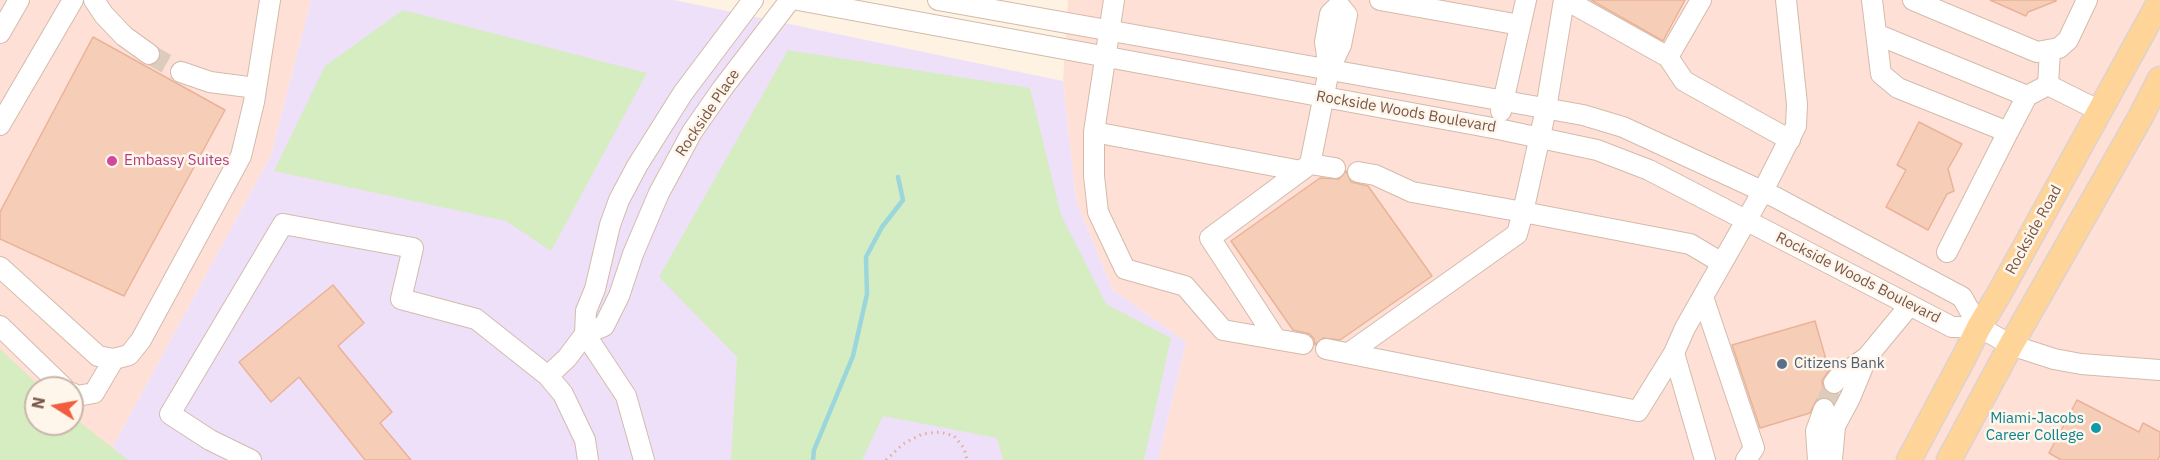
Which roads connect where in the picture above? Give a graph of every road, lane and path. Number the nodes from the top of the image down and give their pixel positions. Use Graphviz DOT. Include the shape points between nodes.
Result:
graph roads {
  1 [pos="20,0"];
  2 [pos="73,0"];
  3 [pos="94,0"];
  4 [pos="270,0"];
  5 [pos="753,0"];
  6 [pos="790,0"];
  7 [pos="798,0"];
  8 [pos="938,0"];
  9 [pos="1114,0"];
  10 [pos="1380,0"];
  11 [pos="1526,0"];
  12 [pos="1565,0"];
  13 [pos="1701,0"];
  14 [pos="1786,0"];
  15 [pos="1872,0"];
  16 [pos="1913,0"];
  17 [pos="2087,0"];
  18 [pos="2160,1"];
  19 [pos="1339,2"];
  20 [pos="1413,4"];
  21 [pos="1520,25"];
  22 [pos="1111,31"];
  23 [pos="0,33"];
  24 [pos="1876,34"];
  25 [pos="2050,50"];
  26 [pos="149,54"];
  27 [pos="1106,57"];
  28 [pos="1668,57"];
  29 [pos="1329,70"];
  30 [pos="182,72"];
  31 [pos="2160,79"];
  32 [pos="2048,85"];
  33 [pos="256,88"];
  34 [pos="2027,96"];
  35 [pos="1323,97"];
  36 [pos="1504,101"];
  37 [pos="1546,109"];
  38 [pos="2100,111"];
  39 [pos="0,124"];
  40 [pos="1498,129"];
  41 [pos="1094,132"];
  42 [pos="2008,132"];
  43 [pos="1539,138"];
  44 [pos="1790,140"];
  45 [pos="1305,167"];
  46 [pos="1335,168"];
  47 [pos="1358,172"];
  48 [pos="1763,191"];
  49 [pos="1523,212"];
  50 [pos="1747,221"];
  51 [pos="610,225"];
  52 [pos="641,234"];
  53 [pos="1947,252"];
  54 [pos="1722,263"];
  55 [pos="0,267"];
  56 [pos="1703,297"];
  57 [pos="1910,305"];
  58 [pos="0,326"];
  59 [pos="1978,327"];
  60 [pos="585,334"];
  61 [pos="1276,339"];
  62 [pos="1303,344"];
  63 [pos="2011,345"];
  64 [pos="1326,349"];
  65 [pos="1349,353"];
  66 [pos="1674,353"];
  67 [pos="1867,357"];
  68 [pos="114,359"];
  69 [pos="2160,370"];
  70 [pos="52,376"];
  71 [pos="548,376"];
  72 [pos="1834,383"];
  73 [pos="84,395"];
  74 [pos="1824,409"];
  75 [pos="251,460"];
  76 [pos="588,460"];
  77 [pos="644,460"];
  78 [pos="886,460"];
  79 [pos="968,460"];
  80 [pos="1705,460"];
  81 [pos="1746,460"];
  82 [pos="1818,460"];
  83 [pos="1832,460"];
  84 [pos="1909,460"];
  85 [pos="1949,460"];
  1 -- 23 [label="street"];
  2 -- 39 [label="street"];
  3 -- 26 [label="street" via="124,36"];
  4 -- 33 [label="street"];
  5 -- 51 [label="street" via="657,132 628,182"];
  6 -- 52 [label="street, Rockside Place" via="692,132"];
  7 -- 27 [label="street, Rockside Woods Boulevard"];
  8 -- 22 [label="street, Rockside Woods Boulevard"];
  9 -- 22 [label="street"];
  10 -- 20 [label="street"];
  11 -- 21 [label="street"];
  12 -- 28 [label="street"];
  12 -- 37 [label="street"];
  13 -- 28 [label="street"];
  14 -- 44 [label="street" via="1797,104 1796,126"];
  15 -- 24 [label="street"];
  16 -- 25 [label="street" via="2037,52"];
  17 -- 25 [label="street" via="2068,40"];
  18 -- 38 [label="main road, Rockside Road"];
  19 -- 29 [label="street" via="1347,15 1341,45"];
  20 -- 21 [label="street"];
  21 -- 36 [label="street"];
  22 -- 27 [label="street"];
  22 -- 29 [label="street, Rockside Woods Boulevard"];
  24 -- 34 [label="street"];
  24 -- 42 [label="street" via="1881,74 1898,88"];
  25 -- 32 [label="street"];
  27 -- 35 [label="street, Rockside Woods Boulevard"];
  27 -- 41 [label="street"];
  28 -- 44 [label="street" via="1684,81"];
  29 -- 35 [label="street"];
  29 -- 36 [label="street, Rockside Woods Boulevard"];
  30 -- 33 [label="street" via="210,82"];
  31 -- 63 [label="main road"];
  32 -- 34 [label="street"];
  32 -- 38 [label="street"];
  33 -- 68 [label="street" via="242,156 228,184 141,340 129,355"];
  34 -- 42 [label="street"];
  35 -- 40 [label="street, Rockside Woods Boulevard"];
  35 -- 45 [label="street"];
  36 -- 37 [label="street, Rockside Woods Boulevard"];
  36 -- 40 [label="street"];
  37 -- 43 [label="street"];
  37 -- 48 [label="street, Rockside Woods Boulevard" via="1583,115 1623,128"];
  38 -- 59 [label="main road, Rockside Road"];
  40 -- 43 [label="street, Rockside Woods Boulevard"];
  41 -- 45 [label="street"];
  41 -- 61 [label="street" via="1098,212 1125,269 1185,286 1223,330"];
  42 -- 53 [label="street"];
  43 -- 49 [label="street"];
  43 -- 50 [label="street, Rockside Woods Boulevard" via="1597,150 1649,170"];
  44 -- 48 [label="street"];
  45 -- 46 [label="street"];
  45 -- 61 [label="street" via="1210,238"];
  47 -- 49 [label="street" via="1375,175 1412,192"];
  48 -- 50 [label="street"];
  48 -- 59 [label="street, Rockside Woods Boulevard" via="1962,297"];
  49 -- 54 [label="street" via="1690,244"];
  49 -- 65 [label="street" via="1517,234"];
  50 -- 54 [label="street"];
  50 -- 57 [label="street, Rockside Woods Boulevard"];
  51 -- 52 [label="street"];
  51 -- 60 [label="street" via="586,311"];
  52 -- 60 [label="street, Rockside Place" via="604,326"];
  54 -- 56 [label="street"];
  55 -- 68 [label="street" via="98,356"];
  56 -- 66 [label="street"];
  56 -- 81 [label="street" via="1754,448"];
  57 -- 59 [label="street, Rockside Woods Boulevard" via="1952,327"];
  57 -- 67 [label="street"];
  58 -- 70 [label="street"];
  59 -- 63 [label="street, Rockside Woods Boulevard"];
  59 -- 84 [label="main road, Rockside Road"];
  60 -- 71 [label="street"];
  60 -- 77 [label="street" via="626,396"];
  61 -- 62 [label="street"];
  63 -- 69 [label="street, Rockside Woods Boulevard" via="2081,364"];
  63 -- 85 [label="main road"];
  64 -- 65 [label="street"];
  65 -- 66 [label="street" via="1638,411"];
  66 -- 80 [label="street"];
  67 -- 72 [label="street"];
  67 -- 83 [label="street" via="1835,426"];
  68 -- 73 [label="street" via="94,393"];
  71 -- 75 [label="street" via="476,319 400,299 413,249 283,224 170,414"];
  71 -- 76 [label="street" via="563,394 585,440"];
  74 -- 82 [label="street" via="1816,431"];
  78 -- 79 [label="path" via="903,444 922,434 940,432 954,436"];
}
